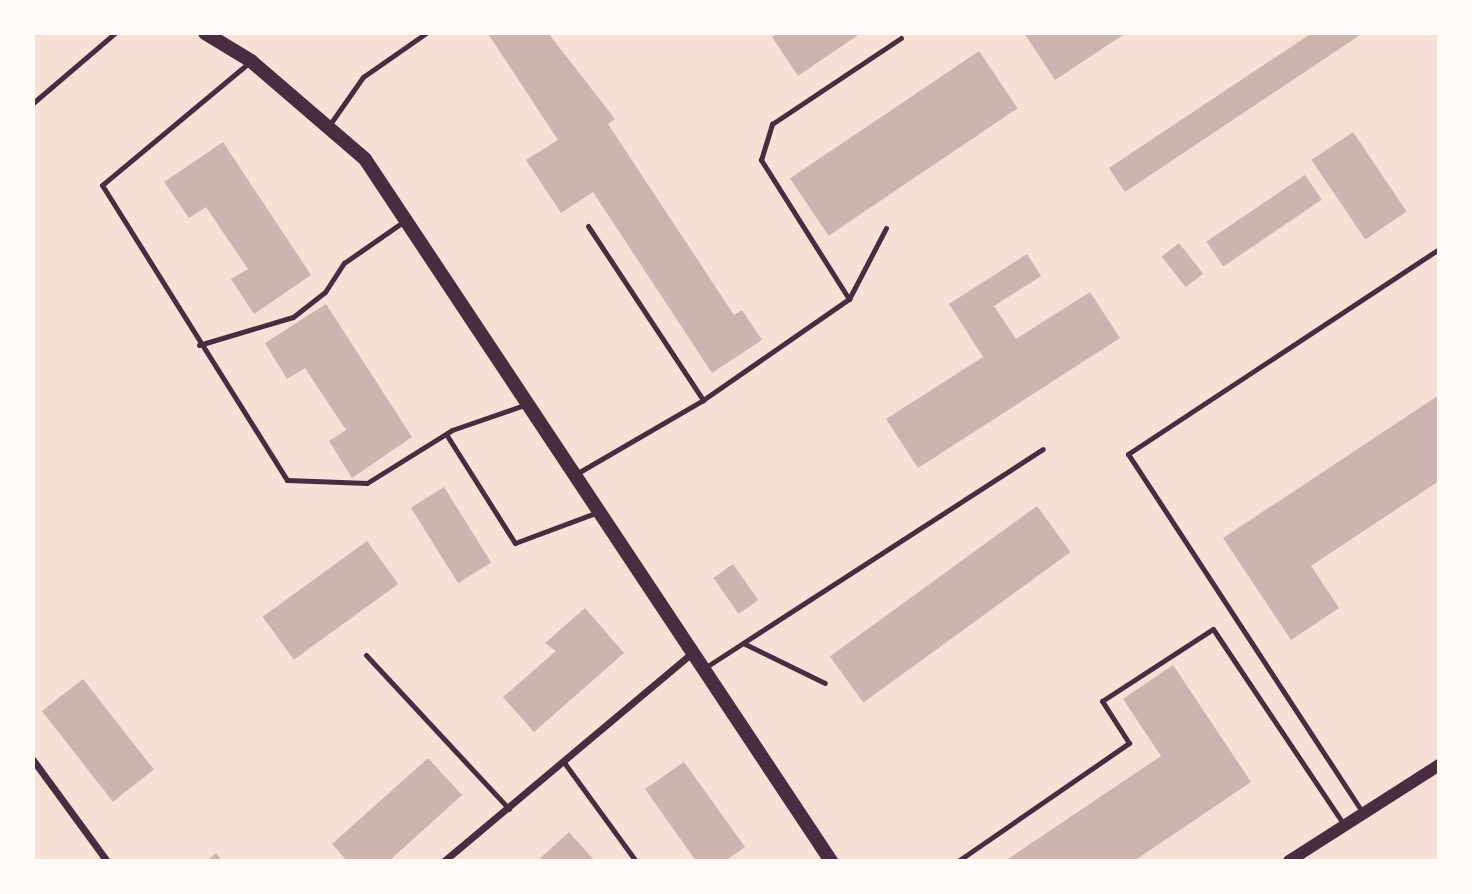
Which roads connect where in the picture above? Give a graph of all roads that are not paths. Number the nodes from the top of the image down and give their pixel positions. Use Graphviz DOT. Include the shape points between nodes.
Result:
graph roads {
  1 [pos="115,33"];
  2 [pos="205,33"];
  3 [pos="427,34"];
  4 [pos="901,38"];
  5 [pos="251,61"];
  6 [pos="33,103"];
  7 [pos="328,127"];
  8 [pos="406,220"];
  9 [pos="588,226"];
  10 [pos="886,228"];
  11 [pos="1439,249"];
  12 [pos="849,299"];
  13 [pos="199,345"];
  14 [pos="703,401"];
  15 [pos="529,403"];
  16 [pos="446,434"];
  17 [pos="1043,449"];
  18 [pos="576,474"];
  19 [pos="601,511"];
  20 [pos="743,643"];
  21 [pos="695,650"];
  22 [pos="366,655"];
  23 [pos="706,667"];
  24 [pos="825,683"];
  25 [pos="33,760"];
  26 [pos="564,761"];
  27 [pos="1439,765"];
  28 [pos="509,809"];
  29 [pos="1363,813"];
  30 [pos="1344,825"];
  31 [pos="107,861"];
  32 [pos="444,861"];
  33 [pos="636,861"];
  34 [pos="831,861"];
  35 [pos="958,861"];
  36 [pos="1289,861"];
  1 -- 6 [label="lane"];
  2 -- 5 [label="main road"];
  3 -- 7 [label="lane" via="363,77"];
  4 -- 12 [label="lane" via="772,124 761,160"];
  5 -- 7 [label="main road"];
  5 -- 13 [label="lane" via="102,185"];
  7 -- 8 [label="main road" via="365,159"];
  8 -- 13 [label="lane" via="344,263 325,292 293,317"];
  8 -- 15 [label="main road"];
  9 -- 14 [label="lane"];
  10 -- 12 [label="lane"];
  11 -- 29 [label="lane" via="1128,454"];
  12 -- 14 [label="lane"];
  13 -- 16 [label="lane" via="286,480 367,483"];
  14 -- 18 [label="lane"];
  15 -- 16 [label="lane"];
  15 -- 18 [label="main road"];
  16 -- 19 [label="lane" via="515,543"];
  17 -- 20 [label="lane"];
  18 -- 19 [label="main road"];
  19 -- 21 [label="main road"];
  20 -- 23 [label="lane"];
  20 -- 24 [label="lane"];
  21 -- 23 [label="main road"];
  21 -- 26 [label="street"];
  22 -- 28 [label="lane"];
  23 -- 34 [label="main road"];
  25 -- 31 [label="street"];
  26 -- 28 [label="street"];
  26 -- 33 [label="lane"];
  27 -- 29 [label="street"];
  28 -- 32 [label="street"];
  29 -- 30 [label="street"];
  30 -- 35 [label="lane" via="1213,629 1102,701 1129,743"];
  30 -- 36 [label="street"];
}
